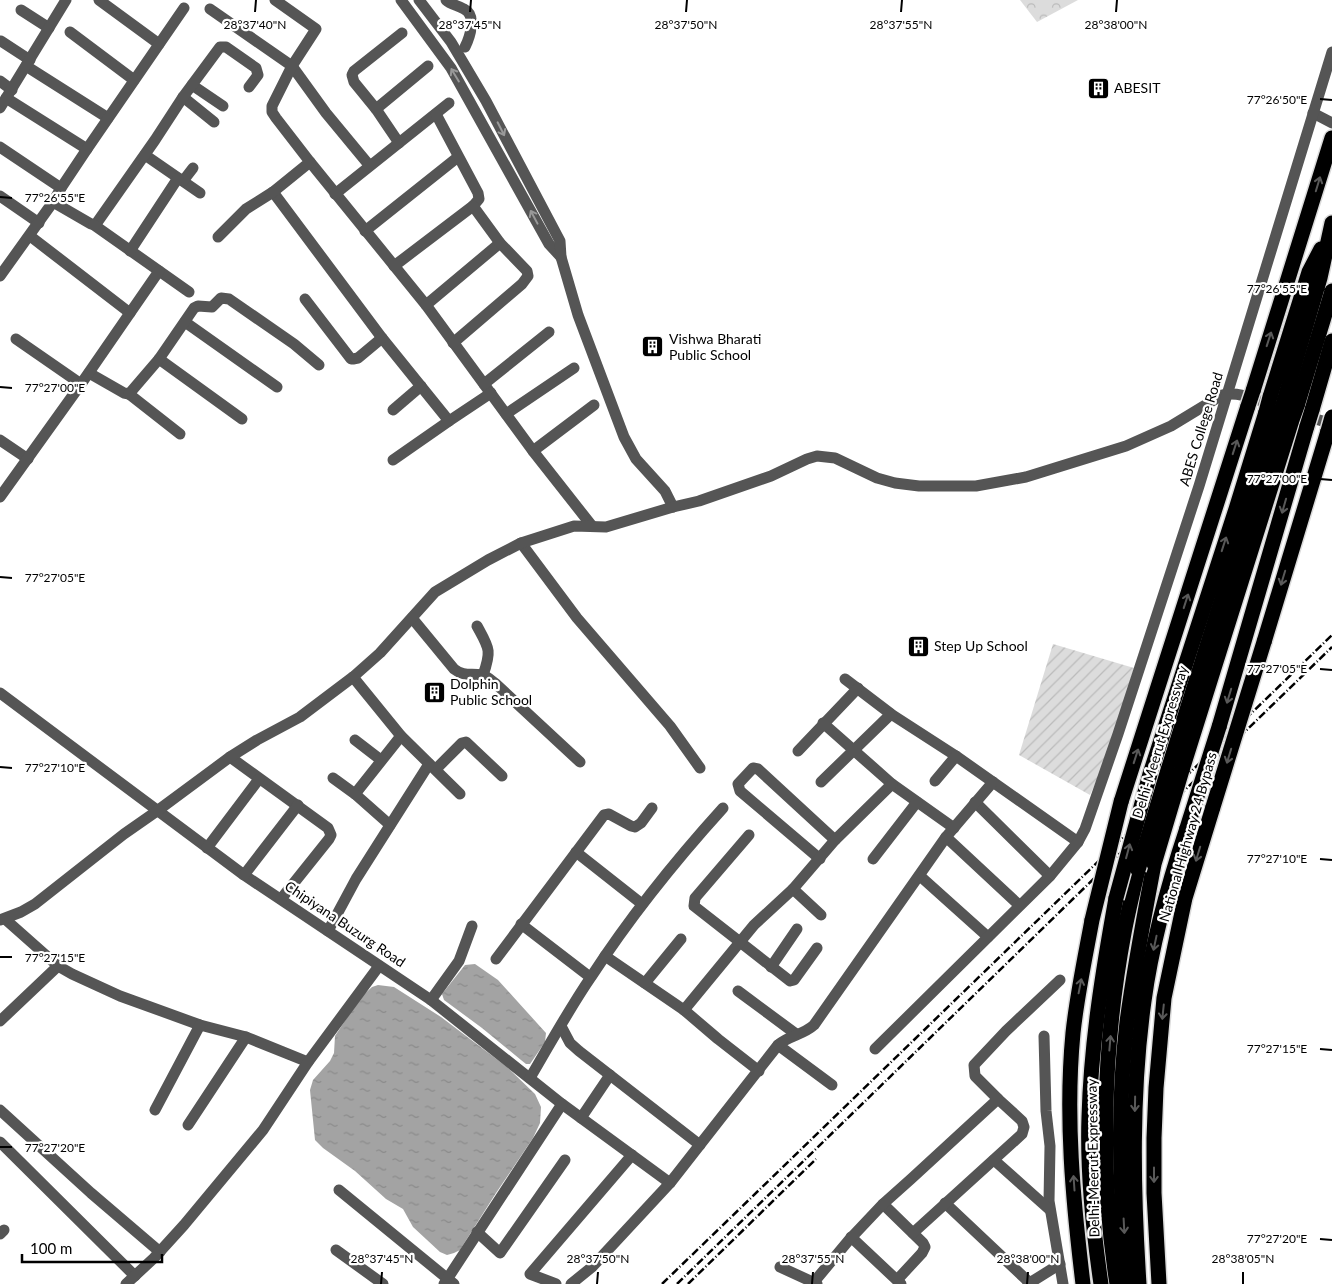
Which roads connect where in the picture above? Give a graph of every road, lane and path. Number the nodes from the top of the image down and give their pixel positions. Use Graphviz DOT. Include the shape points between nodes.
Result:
graph roads {
  1 [pos="66,0"];
  2 [pos="99,0"];
  3 [pos="275,0"];
  4 [pos="401,0"];
  5 [pos="418,0"];
  6 [pos="446,0"];
  7 [pos="184,8"];
  8 [pos="210,9"];
  9 [pos="21,10"];
  10 [pos="49,28"];
  11 [pos="70,32"];
  12 [pos="402,33"];
  13 [pos="1,41"];
  14 [pos="159,44"];
  15 [pos="465,47"];
  16 [pos="1332,52"];
  17 [pos="28,63"];
  18 [pos="292,66"];
  19 [pos="428,66"];
  20 [pos="134,80"];
  21 [pos="0,81"];
  22 [pos="192,85"];
  23 [pos="249,87"];
  24 [pos="183,97"];
  25 [pos="6,99"];
  26 [pos="449,103"];
  27 [pos="223,106"];
  28 [pos="376,109"];
  29 [pos="1313,113"];
  30 [pos="436,114"];
  31 [pos="108,118"];
  32 [pos="214,122"];
  33 [pos="1332,123"];
  34 [pos="1332,138"];
  35 [pos="399,142"];
  36 [pos="0,147"];
  37 [pos="87,149"];
  38 [pos="145,155"];
  39 [pos="458,157"];
  40 [pos="310,162"];
  41 [pos="370,166"];
  42 [pos="193,168"];
  43 [pos="181,180"];
  44 [pos="61,188"];
  45 [pos="273,192"];
  46 [pos="200,193"];
  47 [pos="335,194"];
  48 [pos="0,196"];
  49 [pos="53,202"];
  50 [pos="474,206"];
  51 [pos="39,223"];
  52 [pos="94,225"];
  53 [pos="1330,229"];
  54 [pos="365,231"];
  55 [pos="30,236"];
  56 [pos="218,238"];
  57 [pos="500,243"];
  58 [pos="130,250"];
  59 [pos="561,257"];
  60 [pos="394,266"];
  61 [pos="159,271"];
  62 [pos="0,276"];
  63 [pos="1332,291"];
  64 [pos="189,292"];
  65 [pos="305,299"];
  66 [pos="426,305"];
  67 [pos="130,313"];
  68 [pos="185,322"];
  69 [pos="549,332"];
  70 [pos="382,338"];
  71 [pos="16,339"];
  72 [pos="1332,341"];
  73 [pos="452,343"];
  74 [pos="159,359"];
  75 [pos="319,365"];
  76 [pos="574,368"];
  77 [pos="89,373"];
  78 [pos="81,384"];
  79 [pos="421,386"];
  80 [pos="277,387"];
  81 [pos="488,388"];
  82 [pos="130,394"];
  83 [pos="1228,394"];
  84 [pos="1284,401"];
  85 [pos="594,405"];
  86 [pos="393,410"];
  87 [pos="506,414"];
  88 [pos="1279,416"];
  89 [pos="242,419"];
  90 [pos="449,421"];
  91 [pos="1331,424"];
  92 [pos="180,434"];
  93 [pos="0,440"];
  94 [pos="533,451"];
  95 [pos="28,459"];
  96 [pos="393,460"];
  97 [pos="0,497"];
  98 [pos="673,507"];
  99 [pos="592,526"];
  100 [pos="521,543"];
  101 [pos="412,618"];
  102 [pos="477,626"];
  103 [pos="483,675"];
  104 [pos="353,676"];
  105 [pos="845,679"];
  106 [pos="858,688"];
  107 [pos="0,693"];
  108 [pos="891,714"];
  109 [pos="823,723"];
  110 [pos="400,736"];
  111 [pos="355,740"];
  112 [pos="854,750"];
  113 [pos="798,751"];
  114 [pos="956,756"];
  115 [pos="230,757"];
  116 [pos="381,760"];
  117 [pos="580,762"];
  118 [pos="432,766"];
  119 [pos="700,768"];
  120 [pos="1175,770"];
  121 [pos="502,776"];
  122 [pos="259,778"];
  123 [pos="333,778"];
  124 [pos="935,781"];
  125 [pos="821,782"];
  126 [pos="993,782"];
  127 [pos="892,784"];
  128 [pos="355,794"];
  129 [pos="460,794"];
  130 [pos="917,802"];
  131 [pos="975,802"];
  132 [pos="298,805"];
  133 [pos="652,808"];
  134 [pos="723,808"];
  135 [pos="157,812"];
  136 [pos="390,825"];
  137 [pos="950,833"];
  138 [pos="749,835"];
  139 [pos="835,840"];
  140 [pos="1078,842"];
  141 [pos="207,848"];
  142 [pos="576,852"];
  143 [pos="874,858"];
  144 [pos="820,859"];
  145 [pos="244,875"];
  146 [pos="920,876"];
  147 [pos="1050,876"];
  148 [pos="793,889"];
  149 [pos="281,899"];
  150 [pos="642,904"];
  151 [pos="1019,905"];
  152 [pos="821,915"];
  153 [pos="2,920"];
  154 [pos="521,924"];
  155 [pos="472,926"];
  156 [pos="797,929"];
  157 [pos="328,930"];
  158 [pos="988,937"];
  159 [pos="681,938"];
  160 [pos="740,941"];
  161 [pos="817,948"];
  162 [pos="606,956"];
  163 [pos="496,958"];
  164 [pos="58,966"];
  165 [pos="379,966"];
  166 [pos="771,967"];
  167 [pos="590,977"];
  168 [pos="1060,980"];
  169 [pos="645,983"];
  170 [pos="738,991"];
  171 [pos="431,1000"];
  172 [pos="684,1010"];
  173 [pos="0,1021"];
  174 [pos="200,1025"];
  175 [pos="561,1026"];
  176 [pos="796,1034"];
  177 [pos="1044,1036"];
  178 [pos="246,1037"];
  179 [pos="778,1045"];
  180 [pos="875,1049"];
  181 [pos="308,1062"];
  182 [pos="759,1071"];
  183 [pos="610,1075"];
  184 [pos="530,1078"];
  185 [pos="832,1085"];
  186 [pos="998,1099"];
  187 [pos="562,1104"];
  188 [pos="0,1110"];
  189 [pos="155,1110"];
  190 [pos="581,1118"];
  191 [pos="188,1125"];
  192 [pos="0,1142"];
  193 [pos="700,1145"];
  194 [pos="632,1154"];
  195 [pos="566,1160"];
  196 [pos="994,1160"];
  197 [pos="670,1183"];
  198 [pos="339,1190"];
  199 [pos="945,1203"];
  200 [pos="883,1204"];
  201 [pos="1050,1210"];
  202 [pos="478,1232"];
  203 [pos="913,1233"];
  204 [pos="851,1237"];
  205 [pos="336,1250"];
  206 [pos="160,1252"];
  207 [pos="1060,1264"];
  208 [pos="780,1266"];
  209 [pos="130,1280"];
  210 [pos="899,1282"];
  211 [pos="1159,1282"];
  212 [pos="449,1283"];
  213 [pos="815,1283"];
  214 [pos="1029,1283"];
  215 [pos="382,1284"];
  216 [pos="556,1284"];
  217 [pos="571,1284"];
  218 [pos="1063,1284"];
  219 [pos="1083,1284"];
  220 [pos="1101,1284"];
  221 [pos="1117,1284"];
  222 [pos="1130,1284"];
  223 [pos="1139,1284"];
  1 -- 10 [label="street"];
  2 -- 14 [label="street"];
  3 -- 18 [label="street" via="316,28"];
  59 -- 4 [label="street, one-way" via="549,244 451,68"];
  5 -- 59 [label="street, one-way" via="451,42 486,101 560,241"];
  6 -- 15 [label="street" via="470,14 471,29"];
  7 -- 14 [label="street"];
  8 -- 18 [label="street"];
  9 -- 10 [label="street"];
  10 -- 17 [label="street"];
  11 -- 20 [label="street"];
  12 -- 28 [label="street" via="352,75"];
  13 -- 17 [label="street"];
  14 -- 20 [label="street"];
  16 -- 29 [label="street, ABES College Road"];
  17 -- 25 [label="street"];
  17 -- 31 [label="street"];
  18 -- 40 [label="street" via="272,112"];
  18 -- 41 [label="street"];
  19 -- 28 [label="street"];
  20 -- 31 [label="street"];
  21 -- 25 [label="street"];
  22 -- 23 [label="street" via="218,49 226,47 258,70"];
  22 -- 24 [label="street"];
  22 -- 27 [label="street"];
  24 -- 32 [label="street"];
  24 -- 38 [label="street"];
  25 -- 37 [label="street"];
  26 -- 30 [label="street"];
  28 -- 35 [label="street"];
  29 -- 33 [label="street"];
  29 -- 83 [label="street, ABES College Road"];
  30 -- 35 [label="street"];
  30 -- 39 [label="street"];
  31 -- 37 [label="street"];
  219 -- 34 [label="highway, one-way, bridge" via="1070,1131 1077,1001 1092,920 1121,802"];
  35 -- 41 [label="street"];
  36 -- 44 [label="street"];
  37 -- 44 [label="street"];
  38 -- 43 [label="street"];
  38 -- 52 [label="street"];
  39 -- 50 [label="street" via="478,193 479,199"];
  39 -- 54 [label="street"];
  40 -- 45 [label="street"];
  40 -- 47 [label="street"];
  41 -- 47 [label="street"];
  42 -- 43 [label="street"];
  43 -- 46 [label="street"];
  43 -- 58 [label="street"];
  44 -- 49 [label="street"];
  45 -- 56 [label="street" via="246,209"];
  45 -- 70 [label="street"];
  47 -- 54 [label="street"];
  48 -- 51 [label="street"];
  49 -- 51 [label="street"];
  49 -- 52 [label="street"];
  50 -- 57 [label="street"];
  50 -- 60 [label="street"];
  51 -- 55 [label="street"];
  52 -- 58 [label="street"];
  53 -- 84 [label="highway, Delhi-Meerut Expressway" via="1320,278"];
  54 -- 60 [label="street"];
  55 -- 62 [label="street"];
  55 -- 67 [label="street"];
  57 -- 66 [label="street"];
  57 -- 73 [label="street" via="528,276"];
  58 -- 61 [label="street"];
  59 -- 98 [label="street" via="578,315 624,437 636,459 665,491"];
  60 -- 66 [label="street"];
  61 -- 64 [label="street"];
  61 -- 67 [label="street"];
  63 -- 84 [label="highway, Delhi-Meerut Expressway"];
  65 -- 70 [label="street" via="353,360"];
  66 -- 73 [label="street"];
  67 -- 77 [label="street"];
  68 -- 74 [label="street"];
  68 -- 75 [label="street" via="195,307 210,307 225,298 294,344"];
  68 -- 80 [label="street"];
  69 -- 81 [label="street"];
  70 -- 79 [label="street"];
  71 -- 78 [label="street"];
  72 -- 223 [label="highway, one-way, bridge" via="1158,927 1145,993 1136,1093 1134,1163"];
  73 -- 81 [label="street"];
  74 -- 82 [label="street"];
  74 -- 89 [label="street"];
  76 -- 87 [label="street"];
  77 -- 78 [label="street"];
  77 -- 82 [label="street"];
  78 -- 95 [label="street"];
  79 -- 86 [label="street"];
  79 -- 90 [label="street"];
  81 -- 87 [label="street"];
  81 -- 90 [label="street"];
  82 -- 92 [label="street"];
  83 -- 91 [label="street"];
  83 -- 98 [label="street" via="1171,426 1126,446 1026,477 976,486 919,486 876,478 835,458 817,456 721,494"];
  83 -- 140 [label="street, ABES College Road" via="1124,717"];
  84 -- 88 [label="highway, Delhi-Meerut Expressway, bridge"];
  85 -- 94 [label="street"];
  87 -- 94 [label="street"];
  88 -- 120 [label="highway, Delhi-Meerut Expressway"];
  220 -- 88 [label="highway, one-way, bridge" via="1090,1184 1089,1118 1101,981 1116,898 1150,774 1236,509"];
  90 -- 96 [label="street"];
  91 -- 211 [label="highway, National Highway 24 Bypass, one-way, bridge" via="1185,898 1164,998 1154,1138"];
  93 -- 95 [label="street"];
  94 -- 99 [label="street"];
  95 -- 97 [label="street"];
  98 -- 99 [label="street" via="606,527"];
  99 -- 100 [label="street" via="574,526"];
  100 -- 101 [label="street" via="435,592"];
  100 -- 119 [label="street" via="577,618 670,726"];
  101 -- 103 [label="street" via="454,669 466,675"];
  101 -- 104 [label="street" via="380,654"];
  102 -- 103 [label="street" via="489,650"];
  103 -- 117 [label="street"];
  104 -- 110 [label="street"];
  104 -- 115 [label="street" via="300,717"];
  105 -- 106 [label="street"];
  106 -- 108 [label="street"];
  106 -- 109 [label="street"];
  107 -- 135 [label="street, Chipiyana Buzurg Road"];
  108 -- 112 [label="street"];
  108 -- 114 [label="street"];
  109 -- 112 [label="street"];
  109 -- 113 [label="street"];
  110 -- 116 [label="street"];
  110 -- 118 [label="street"];
  111 -- 116 [label="street"];
  112 -- 125 [label="street"];
  112 -- 127 [label="street"];
  114 -- 124 [label="street"];
  114 -- 126 [label="street"];
  115 -- 122 [label="street"];
  115 -- 135 [label="street"];
  116 -- 128 [label="street"];
  118 -- 121 [label="street" via="466,742"];
  118 -- 129 [label="street"];
  118 -- 136 [label="street"];
  221 -- 120 [label="highway, Delhi-Meerut Expressway, one-way, bridge" via="1108,1201 1106,1085 1113,1011 1124,933 1138,870"];
  120 -- 222 [label="highway, Delhi-Meerut Expressway, one-way, bridge" via="1138,945 1127,1023 1121,1166"];
  122 -- 132 [label="street"];
  122 -- 141 [label="street"];
  123 -- 128 [label="street"];
  126 -- 131 [label="street"];
  126 -- 140 [label="street"];
  127 -- 130 [label="street"];
  127 -- 139 [label="street"];
  128 -- 136 [label="street"];
  130 -- 137 [label="street"];
  130 -- 143 [label="street"];
  131 -- 137 [label="street"];
  131 -- 147 [label="street"];
  132 -- 145 [label="street"];
  132 -- 149 [label="street" via="328,828 330,835"];
  133 -- 142 [label="street" via="635,827 605,814"];
  134 -- 150 [label="street"];
  135 -- 141 [label="street, Chipiyana Buzurg Road"];
  135 -- 153 [label="street" via="34,904"];
  136 -- 157 [label="street"];
  137 -- 146 [label="street"];
  137 -- 151 [label="street"];
  138 -- 160 [label="street" via="693,901 696,908"];
  139 -- 144 [label="street"];
  139 -- 144 [label="street" via="758,769 753,768 738,784 740,791"];
  140 -- 147 [label="street, ABES College Road"];
  141 -- 145 [label="street, Chipiyana Buzurg Road"];
  142 -- 150 [label="street"];
  142 -- 154 [label="street"];
  144 -- 148 [label="street"];
  145 -- 149 [label="street, Chipiyana Buzurg Road"];
  146 -- 158 [label="street"];
  146 -- 176 [label="street" via="814,1025"];
  147 -- 151 [label="street, ABES College Road"];
  148 -- 152 [label="street"];
  148 -- 160 [label="street"];
  149 -- 157 [label="street, Chipiyana Buzurg Road"];
  150 -- 162 [label="street"];
  151 -- 158 [label="street, ABES College Road"];
  153 -- 164 [label="street"];
  154 -- 163 [label="street"];
  154 -- 167 [label="street"];
  155 -- 171 [label="street" via="459,961"];
  156 -- 166 [label="street"];
  157 -- 165 [label="street, Chipiyana Buzurg Road"];
  158 -- 180 [label="street, ABES College Road"];
  159 -- 169 [label="street"];
  160 -- 166 [label="street"];
  160 -- 172 [label="street"];
  161 -- 166 [label="street" via="792,981"];
  162 -- 167 [label="street"];
  162 -- 169 [label="street"];
  164 -- 173 [label="street"];
  164 -- 174 [label="street" via="120,996"];
  165 -- 171 [label="street, Chipiyana Buzurg Road"];
  165 -- 181 [label="street"];
  167 -- 175 [label="street"];
  168 -- 186 [label="street" via="974,1065 975,1076"];
  169 -- 172 [label="street"];
  170 -- 176 [label="street"];
  171 -- 184 [label="street, Chipiyana Buzurg Road"];
  172 -- 182 [label="street"];
  174 -- 178 [label="street"];
  174 -- 189 [label="street"];
  175 -- 183 [label="street" via="573,1046"];
  175 -- 184 [label="street"];
  176 -- 179 [label="street"];
  177 -- 201 [label="street"];
  178 -- 181 [label="street"];
  178 -- 191 [label="street"];
  179 -- 182 [label="street"];
  179 -- 185 [label="street"];
  181 -- 206 [label="street" via="263,1130"];
  182 -- 193 [label="street"];
  183 -- 190 [label="street"];
  183 -- 193 [label="street"];
  184 -- 187 [label="street, Chipiyana Buzurg Road"];
  186 -- 196 [label="street" via="1022,1121 1024,1127 1022,1134"];
  186 -- 200 [label="street"];
  187 -- 190 [label="street, Chipiyana Buzurg Road"];
  187 -- 202 [label="street"];
  188 -- 206 [label="street"];
  190 -- 194 [label="street, Chipiyana Buzurg Road"];
  192 -- 209 [label="street"];
  193 -- 197 [label="street"];
  194 -- 197 [label="street, Chipiyana Buzurg Road"];
  194 -- 216 [label="street" via="530,1274"];
  195 -- 202 [label="street" via="500,1253"];
  196 -- 199 [label="street"];
  196 -- 201 [label="street"];
  197 -- 217 [label="street" via="592,1267"];
  198 -- 212 [label="street"];
  199 -- 203 [label="street"];
  199 -- 214 [label="street"];
  200 -- 203 [label="street"];
  200 -- 204 [label="street"];
  201 -- 207 [label="street"];
  202 -- 212 [label="street"];
  203 -- 210 [label="street" via="925,1247"];
  204 -- 210 [label="street"];
  204 -- 213 [label="street"];
  205 -- 215 [label="street"];
  206 -- 209 [label="street"];
  207 -- 214 [label="street"];
  207 -- 218 [label="street"];
  208 -- 213 [label="street"];
}
